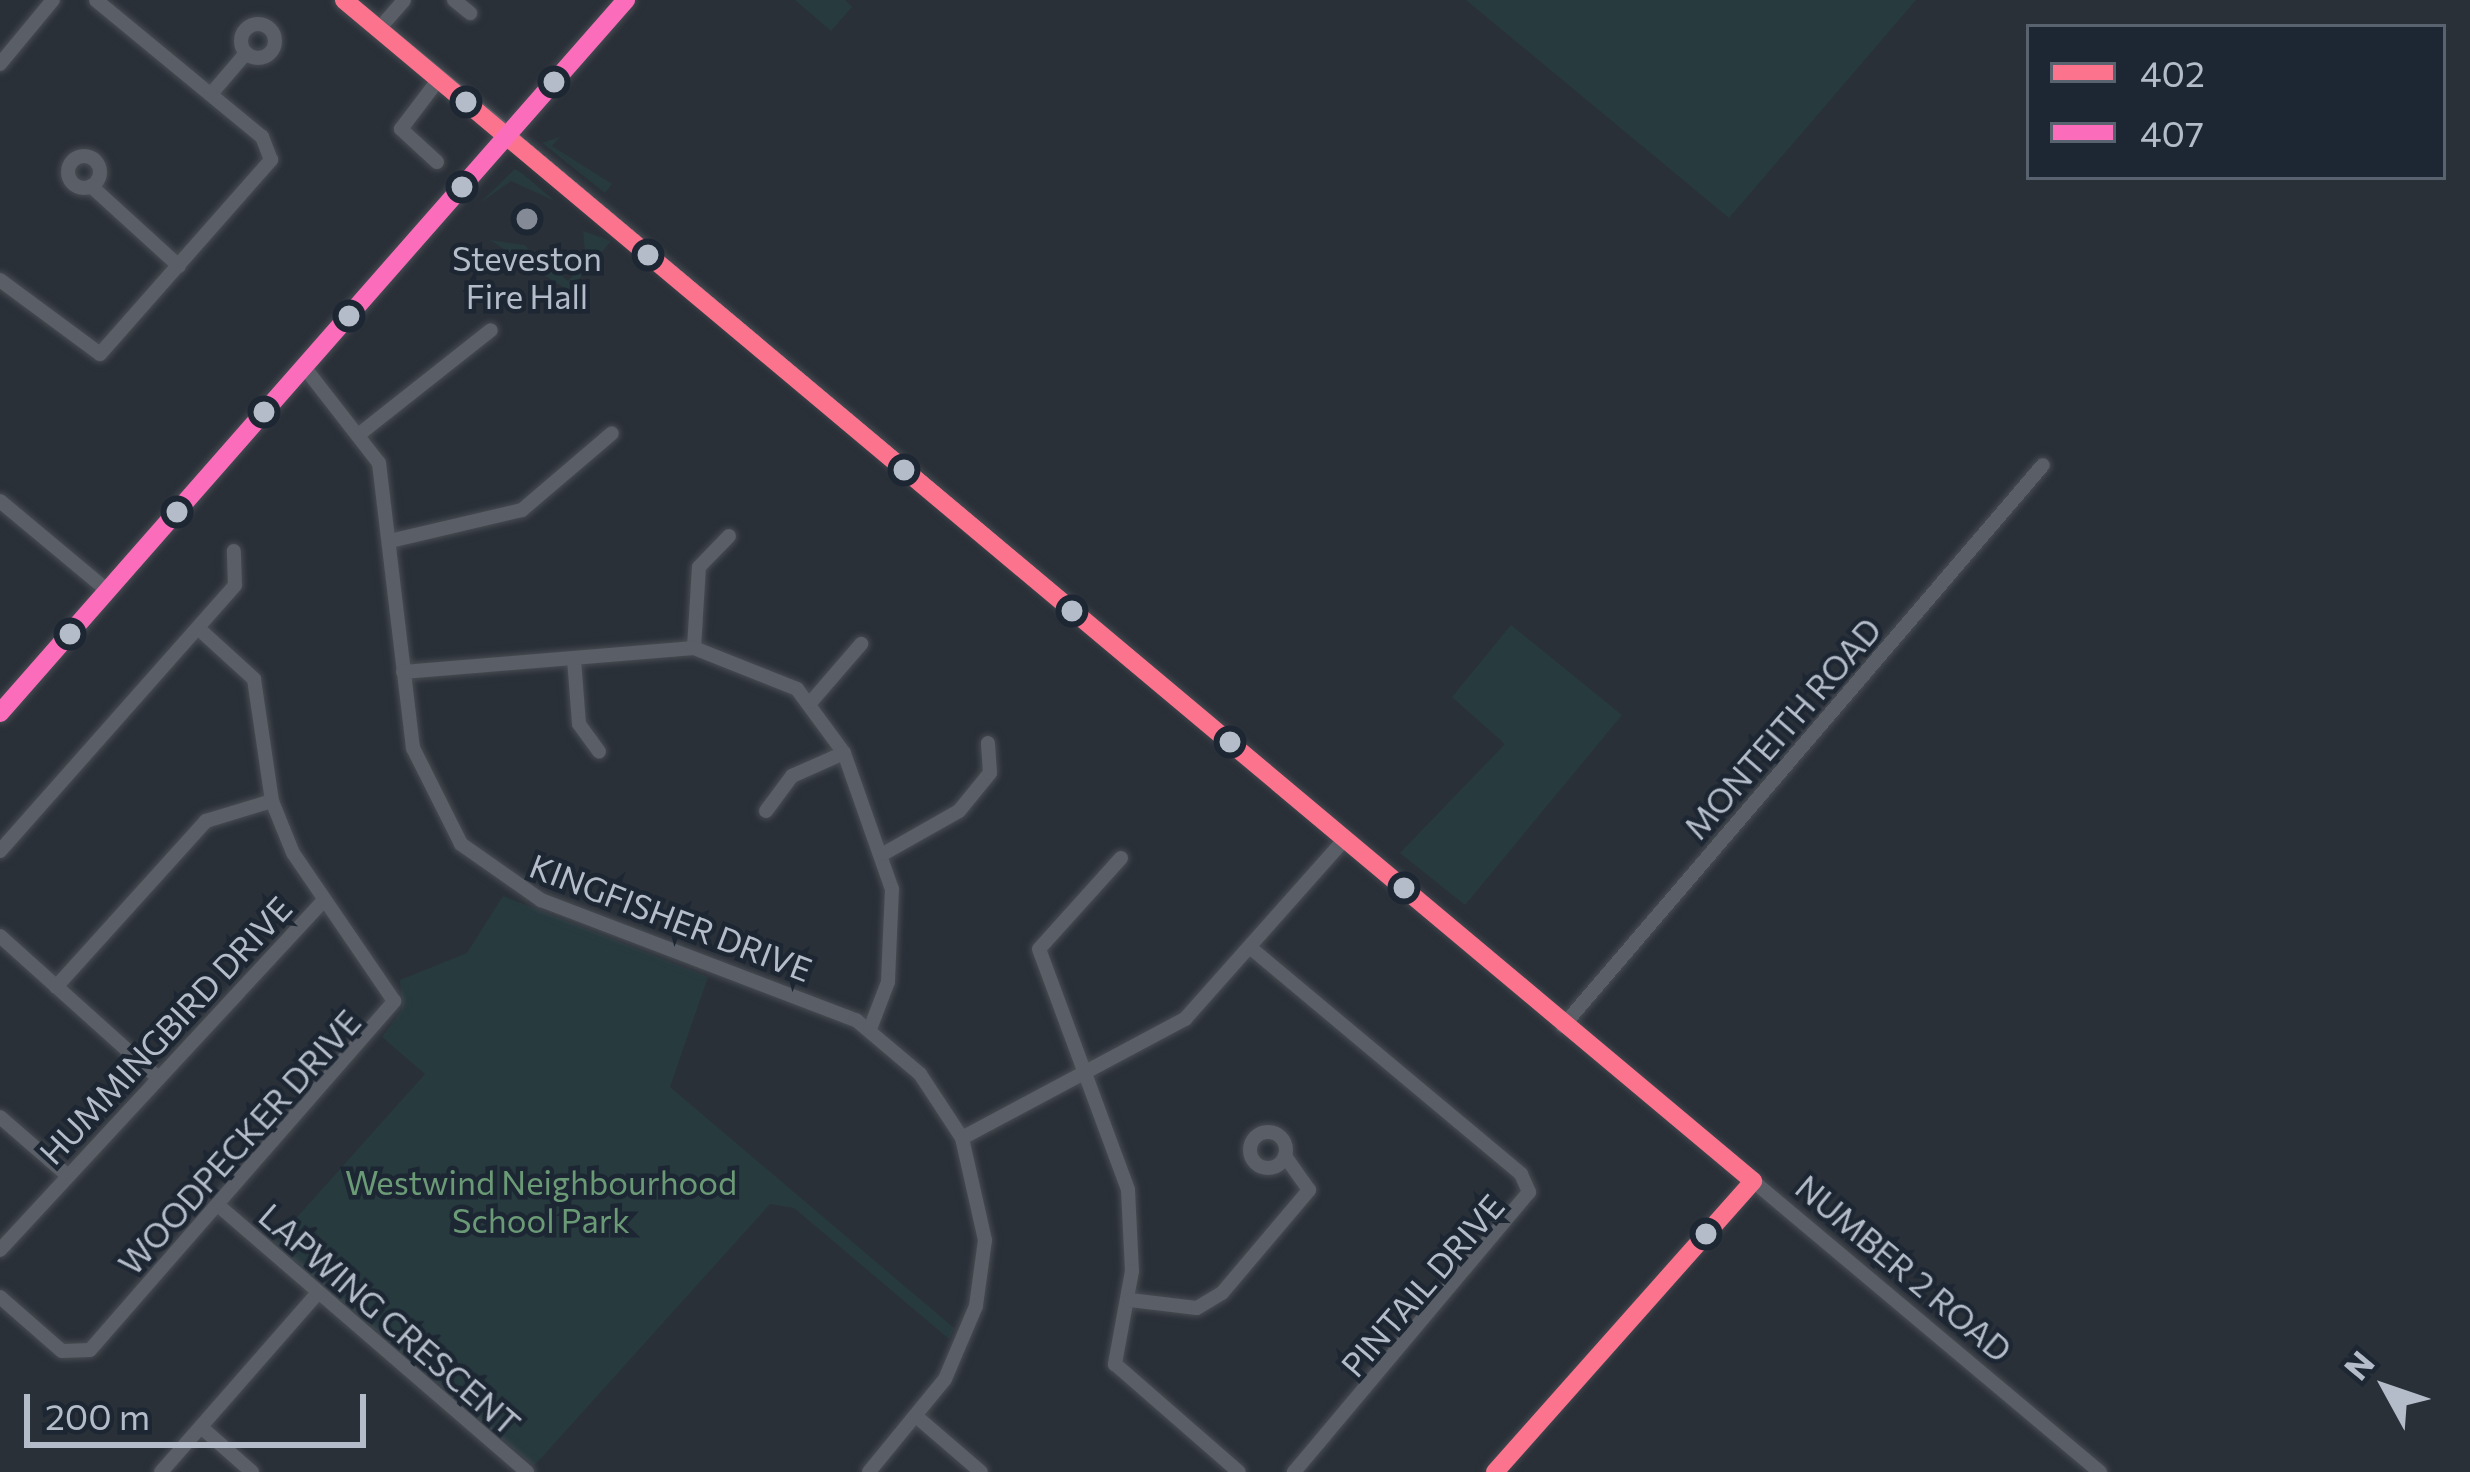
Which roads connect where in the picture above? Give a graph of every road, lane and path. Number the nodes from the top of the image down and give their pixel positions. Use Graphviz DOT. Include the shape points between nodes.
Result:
graph roads {
  1 [pos="53,0"];
  2 [pos="96,0"];
  3 [pos="344,0"];
  4 [pos="404,0"];
  5 [pos="454,0"];
  6 [pos="626,0"];
  7 [pos="470,13"];
  8 [pos="379,29"];
  9 [pos="246,52"];
  10 [pos="0,64"];
  11 [pos="439,79"];
  12 [pos="211,94"];
  13 [pos="510,137"];
  14 [pos="437,161"];
  15 [pos="92,186"];
  16 [pos="178,266"];
  17 [pos="0,280"];
  18 [pos="491,330"];
  19 [pos="305,368"];
  20 [pos="362,432"];
  21 [pos="612,434"];
  22 [pos="2042,464"];
  23 [pos="0,501"];
  24 [pos="729,536"];
  25 [pos="394,540"];
  26 [pos="234,551"];
  27 [pos="108,591"];
  28 [pos="199,628"];
  29 [pos="861,644"];
  30 [pos="694,648"];
  31 [pos="574,659"];
  32 [pos="403,672"];
  33 [pos="812,702"];
  34 [pos="0,713"];
  35 [pos="988,743"];
  36 [pos="598,752"];
  37 [pos="844,753"];
  38 [pos="272,801"];
  39 [pos="766,811"];
  40 [pos="1342,842"];
  41 [pos="0,851"];
  42 [pos="883,854"];
  43 [pos="1121,858"];
  44 [pos="323,901"];
  45 [pos="0,936"];
  46 [pos="1252,949"];
  47 [pos="56,987"];
  48 [pos="1562,1026"];
  49 [pos="870,1029"];
  50 [pos="1085,1073"];
  51 [pos="156,1076"];
  52 [pos="0,1117"];
  53 [pos="962,1138"];
  54 [pos="1285,1156"];
  55 [pos="67,1175"];
  56 [pos="1753,1180"];
  57 [pos="219,1206"];
  58 [pos="0,1250"];
  59 [pos="317,1294"];
  60 [pos="0,1298"];
  61 [pos="1130,1300"];
  62 [pos="917,1418"];
  63 [pos="200,1427"];
  64 [pos="161,1472"];
  65 [pos="252,1472"];
  66 [pos="526,1472"];
  67 [pos="869,1472"];
  68 [pos="981,1472"];
  69 [pos="1239,1472"];
  70 [pos="1294,1472"];
  71 [pos="1495,1472"];
  72 [pos="2100,1472"];
  1 -- 10 [label="street"];
  2 -- 12 [label="street"];
  3 -- 8 [label="main road, NUMBER 2 ROAD"];
  4 -- 8 [label="street"];
  5 -- 7 [label="street"];
  6 -- 13 [label="main road"];
  8 -- 11 [label="main road, NUMBER 2 ROAD"];
  9 -- 12 [label="street"];
  11 -- 13 [label="main road, NUMBER 2 ROAD"];
  11 -- 14 [label="street" via="401,129"];
  12 -- 16 [label="street" via="272,152"];
  13 -- 19 [label="main road"];
  13 -- 40 [label="street, NUMBER 2 ROAD"];
  15 -- 16 [label="street"];
  16 -- 17 [label="street" via="100,354"];
  18 -- 20 [label="street"];
  19 -- 20 [label="street, KINGFISHER DRIVE"];
  19 -- 27 [label="main road"];
  20 -- 25 [label="street, KINGFISHER DRIVE"];
  21 -- 25 [label="street" via="522,510"];
  22 -- 48 [label="street, MONTEITH ROAD"];
  23 -- 27 [label="street"];
  24 -- 30 [label="street" via="699,567"];
  25 -- 32 [label="street, KINGFISHER DRIVE"];
  26 -- 28 [label="street" via="235,584"];
  27 -- 34 [label="main road"];
  28 -- 38 [label="street, WOODPECKER DRIVE" via="254,679"];
  28 -- 41 [label="street"];
  29 -- 33 [label="street"];
  30 -- 31 [label="street"];
  30 -- 33 [label="street" via="761,666"];
  31 -- 32 [label="street"];
  31 -- 36 [label="street" via="579,724"];
  32 -- 49 [label="street, KINGFISHER DRIVE" via="431,799 499,878"];
  33 -- 37 [label="street"];
  35 -- 42 [label="street" via="990,772 959,811"];
  37 -- 39 [label="street" via="792,776"];
  37 -- 42 [label="street"];
  38 -- 44 [label="street, WOODPECKER DRIVE"];
  38 -- 47 [label="street" via="206,821"];
  40 -- 46 [label="street"];
  40 -- 48 [label="street, NUMBER 2 ROAD"];
  42 -- 49 [label="street" via="896,928"];
  43 -- 50 [label="street" via="1039,949"];
  44 -- 51 [label="street, HUMMINGBIRD DRIVE"];
  44 -- 57 [label="street, WOODPECKER DRIVE" via="386,976 394,1001"];
  45 -- 47 [label="street"];
  46 -- 50 [label="street" via="1185,1019"];
  46 -- 70 [label="street, PINTAIL DRIVE" via="1521,1174 1529,1192"];
  47 -- 51 [label="street"];
  48 -- 56 [label="street, NUMBER 2 ROAD"];
  49 -- 53 [label="street, KINGFISHER DRIVE" via="920,1074"];
  50 -- 53 [label="street"];
  50 -- 61 [label="street" via="1128,1190"];
  51 -- 55 [label="street, HUMMINGBIRD DRIVE"];
  52 -- 55 [label="street"];
  53 -- 62 [label="street, KINGFISHER DRIVE" via="978,1185 981,1278 963,1345"];
  54 -- 61 [label="street" via="1308,1192 1222,1293 1197,1308"];
  55 -- 58 [label="street, HUMMINGBIRD DRIVE"];
  56 -- 71 [label="street"];
  56 -- 72 [label="street, NUMBER 2 ROAD"];
  57 -- 59 [label="street, LAPWING CRESCENT"];
  57 -- 60 [label="street, WOODPECKER DRIVE" via="90,1350 62,1351"];
  59 -- 63 [label="street"];
  59 -- 66 [label="street, LAPWING CRESCENT"];
  61 -- 69 [label="street" via="1119,1373"];
  62 -- 67 [label="street, KINGFISHER DRIVE"];
  62 -- 68 [label="street"];
  63 -- 64 [label="street"];
  63 -- 65 [label="street"];
}
